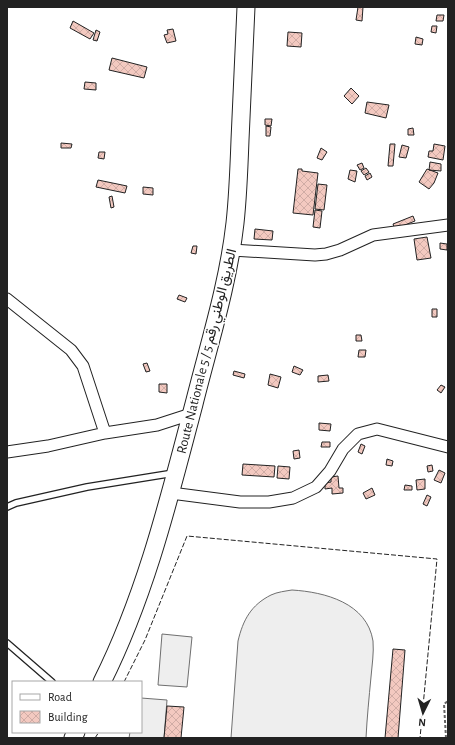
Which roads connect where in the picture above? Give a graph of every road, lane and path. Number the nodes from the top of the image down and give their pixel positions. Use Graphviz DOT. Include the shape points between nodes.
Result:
graph roads {
  1 [pos="246,7"];
  2 [pos="448,225"];
  3 [pos="232,250"];
  4 [pos="7,299"];
  5 [pos="191,414"];
  6 [pos="105,433"];
  7 [pos="448,447"];
  8 [pos="7,452"];
  9 [pos="176,472"];
  10 [pos="171,492"];
  11 [pos="7,507"];
  12 [pos="7,643"];
  13 [pos="51,681"];
  14 [pos="102,681"];
  15 [pos="448,701"];
  16 [pos="446,738"];
  1 -- 3 [label="main road, Route Nationale 5 / الطريق الوطني رقم 5"];
  2 -- 3 [label="street" via="373,235 326,254"];
  3 -- 5 [label="main road, Route Nationale 5 / الطريق الوطني رقم 5"];
  4 -- 6 [label="street" via="71,350 83,366"];
  5 -- 6 [label="street" via="157,425"];
  5 -- 9 [label="main road, Route Nationale 5 / الطريق الوطني رقم 5"];
  6 -- 8 [label="street"];
  7 -- 10 [label="street" via="377,429 358,434 343,449 330,471 316,487 293,498 269,502 240,502"];
  9 -- 10 [label="main road, Route Nationale 5 / الطريق الوطني رقم 5"];
  9 -- 11 [label="lane" via="87,487"];
  10 -- 14 [label="main road, Route Nationale 5 / الطريق الوطني رقم 5" via="128,627"];
  12 -- 13 [label="lane"];
  15 -- 16 [label="path" via="444,704"];
}
